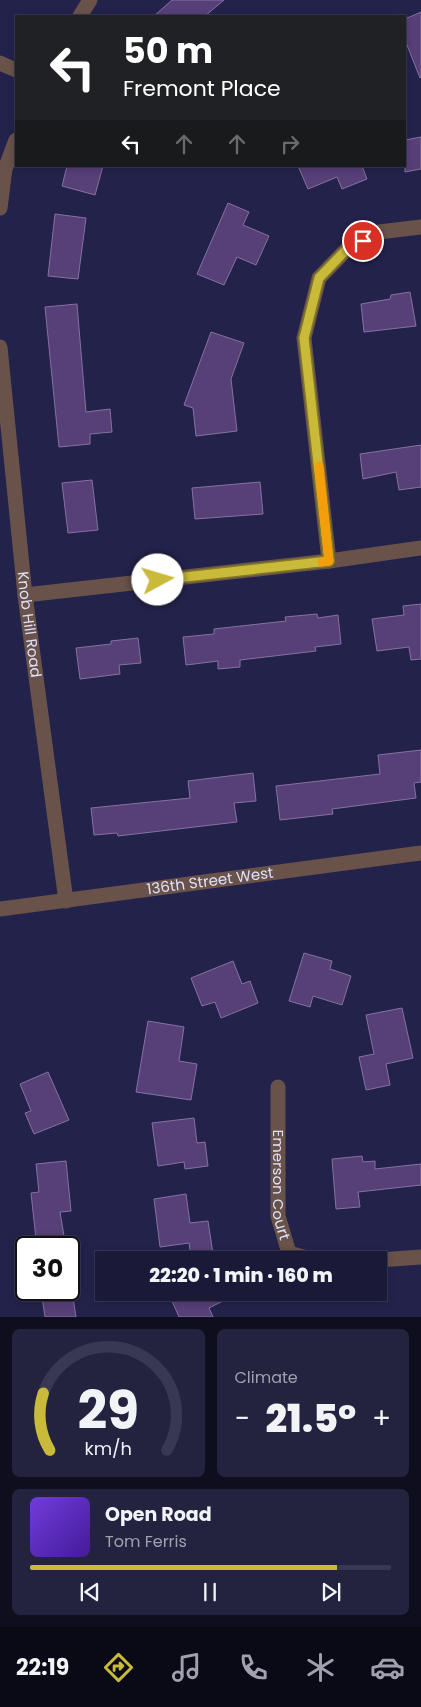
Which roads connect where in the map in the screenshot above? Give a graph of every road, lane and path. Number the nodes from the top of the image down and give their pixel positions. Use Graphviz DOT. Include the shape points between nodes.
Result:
graph roads {
  1 [pos="90,0"];
  2 [pos="81,15"];
  3 [pos="0,63"];
  4 [pos="15,70"];
  5 [pos="15,143"];
  6 [pos="0,208"];
  7 [pos="421,227"];
  8 [pos="0,347"];
  9 [pos="421,548"];
  10 [pos="329,561"];
  11 [pos="25,595"];
  12 [pos="421,853"];
  13 [pos="66,901"];
  14 [pos="0,909"];
  15 [pos="278,1087"];
  16 [pos="288,1251"];
  17 [pos="421,1257"];
  18 [pos="387,1259"];
  1 -- 2 [label="street"];
  3 -- 4 [label="street"];
  5 -- 6 [label="street" via="5,169"];
  7 -- 10 [label="street" via="379,232 347,249 319,278 304,338"];
  8 -- 11 [label="street, Knob Hill Road"];
  9 -- 10 [label="street"];
  10 -- 11 [label="street"];
  11 -- 13 [label="street, Knob Hill Road"];
  12 -- 13 [label="street, 136th Street West"];
  13 -- 14 [label="street, 136th Street West"];
  15 -- 16 [label="street, Emerson Court" via="278,1216"];
  17 -- 18 [label="street"];
}
